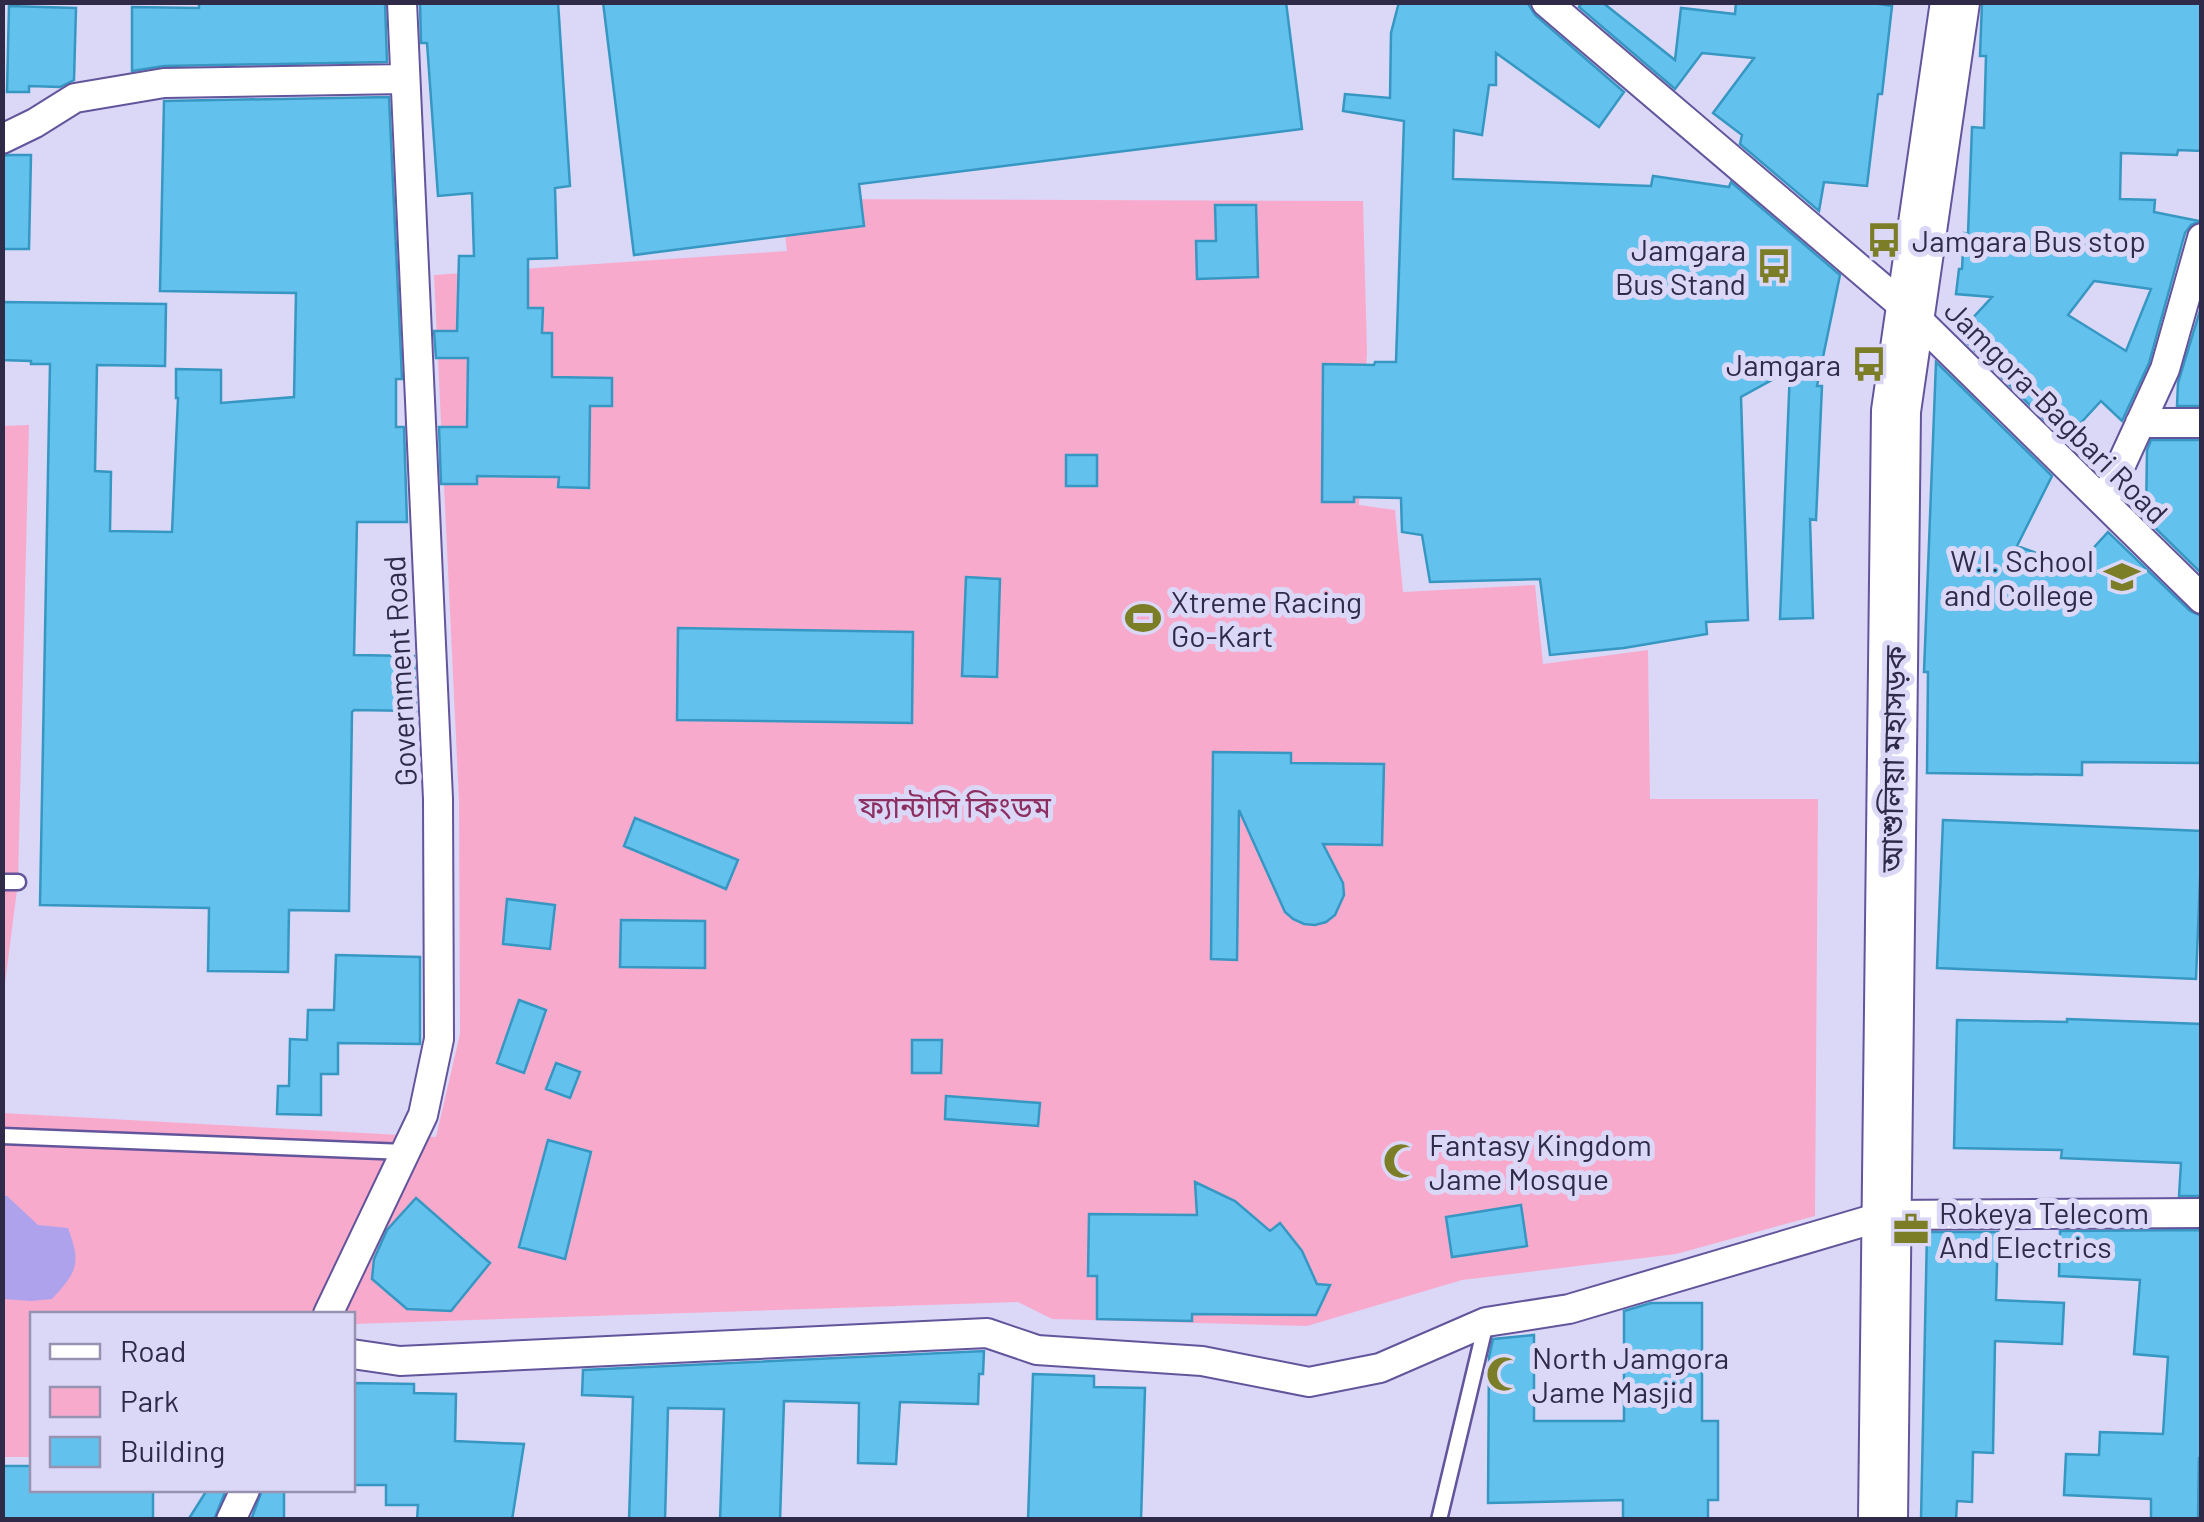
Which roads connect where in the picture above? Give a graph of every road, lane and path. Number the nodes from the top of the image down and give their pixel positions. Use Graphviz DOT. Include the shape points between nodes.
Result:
graph roads {
  1 [pos="402,2"];
  2 [pos="1546,2"];
  3 [pos="1955,2"];
  4 [pos="404,79"];
  5 [pos="2,139"];
  6 [pos="2200,245"];
  7 [pos="1909,311"];
  8 [pos="2140,423"];
  9 [pos="2202,423"];
  10 [pos="2104,502"];
  11 [pos="2202,599"];
  12 [pos="2,1136"];
  13 [pos="405,1152"];
  14 [pos="2202,1212"];
  15 [pos="1887,1215"];
  16 [pos="329,1312"];
  17 [pos="1486,1322"];
  18 [pos="355,1354"];
  19 [pos="244,1492"];
  20 [pos="231,1520"];
  21 [pos="1439,1520"];
  22 [pos="1883,1520"];
  1 -- 4 [label="street, Government Road"];
  2 -- 7 [label="street, Jamgora-Bagbari Road"];
  3 -- 7 [label="highway, আশুলিয়া মহাসড়ক"];
  4 -- 5 [label="street" via="164,83 75,98"];
  4 -- 13 [label="street, Government Road" via="438,799 439,1039 423,1115"];
  6 -- 8 [label="street" via="2165,369"];
  7 -- 10 [label="street, Jamgora-Bagbari Road"];
  7 -- 15 [label="highway, আশুলিয়া মহাসড়ক" via="1896,410"];
  8 -- 9 [label="street"];
  8 -- 10 [label="street"];
  10 -- 11 [label="street, Jamgora-Bagbari Road"];
  12 -- 13 [label="lane"];
  13 -- 16 [label="street, Government Road"];
  14 -- 15 [label="street"];
  15 -- 17 [label="street" via="1570,1309"];
  15 -- 22 [label="highway, আশুলিয়া মহাসড়ক"];
  17 -- 18 [label="street" via="1380,1368 1309,1382 1202,1361 1038,1350 987,1333 400,1361"];
  17 -- 21 [label="lane"];
  19 -- 20 [label="street"];
}
